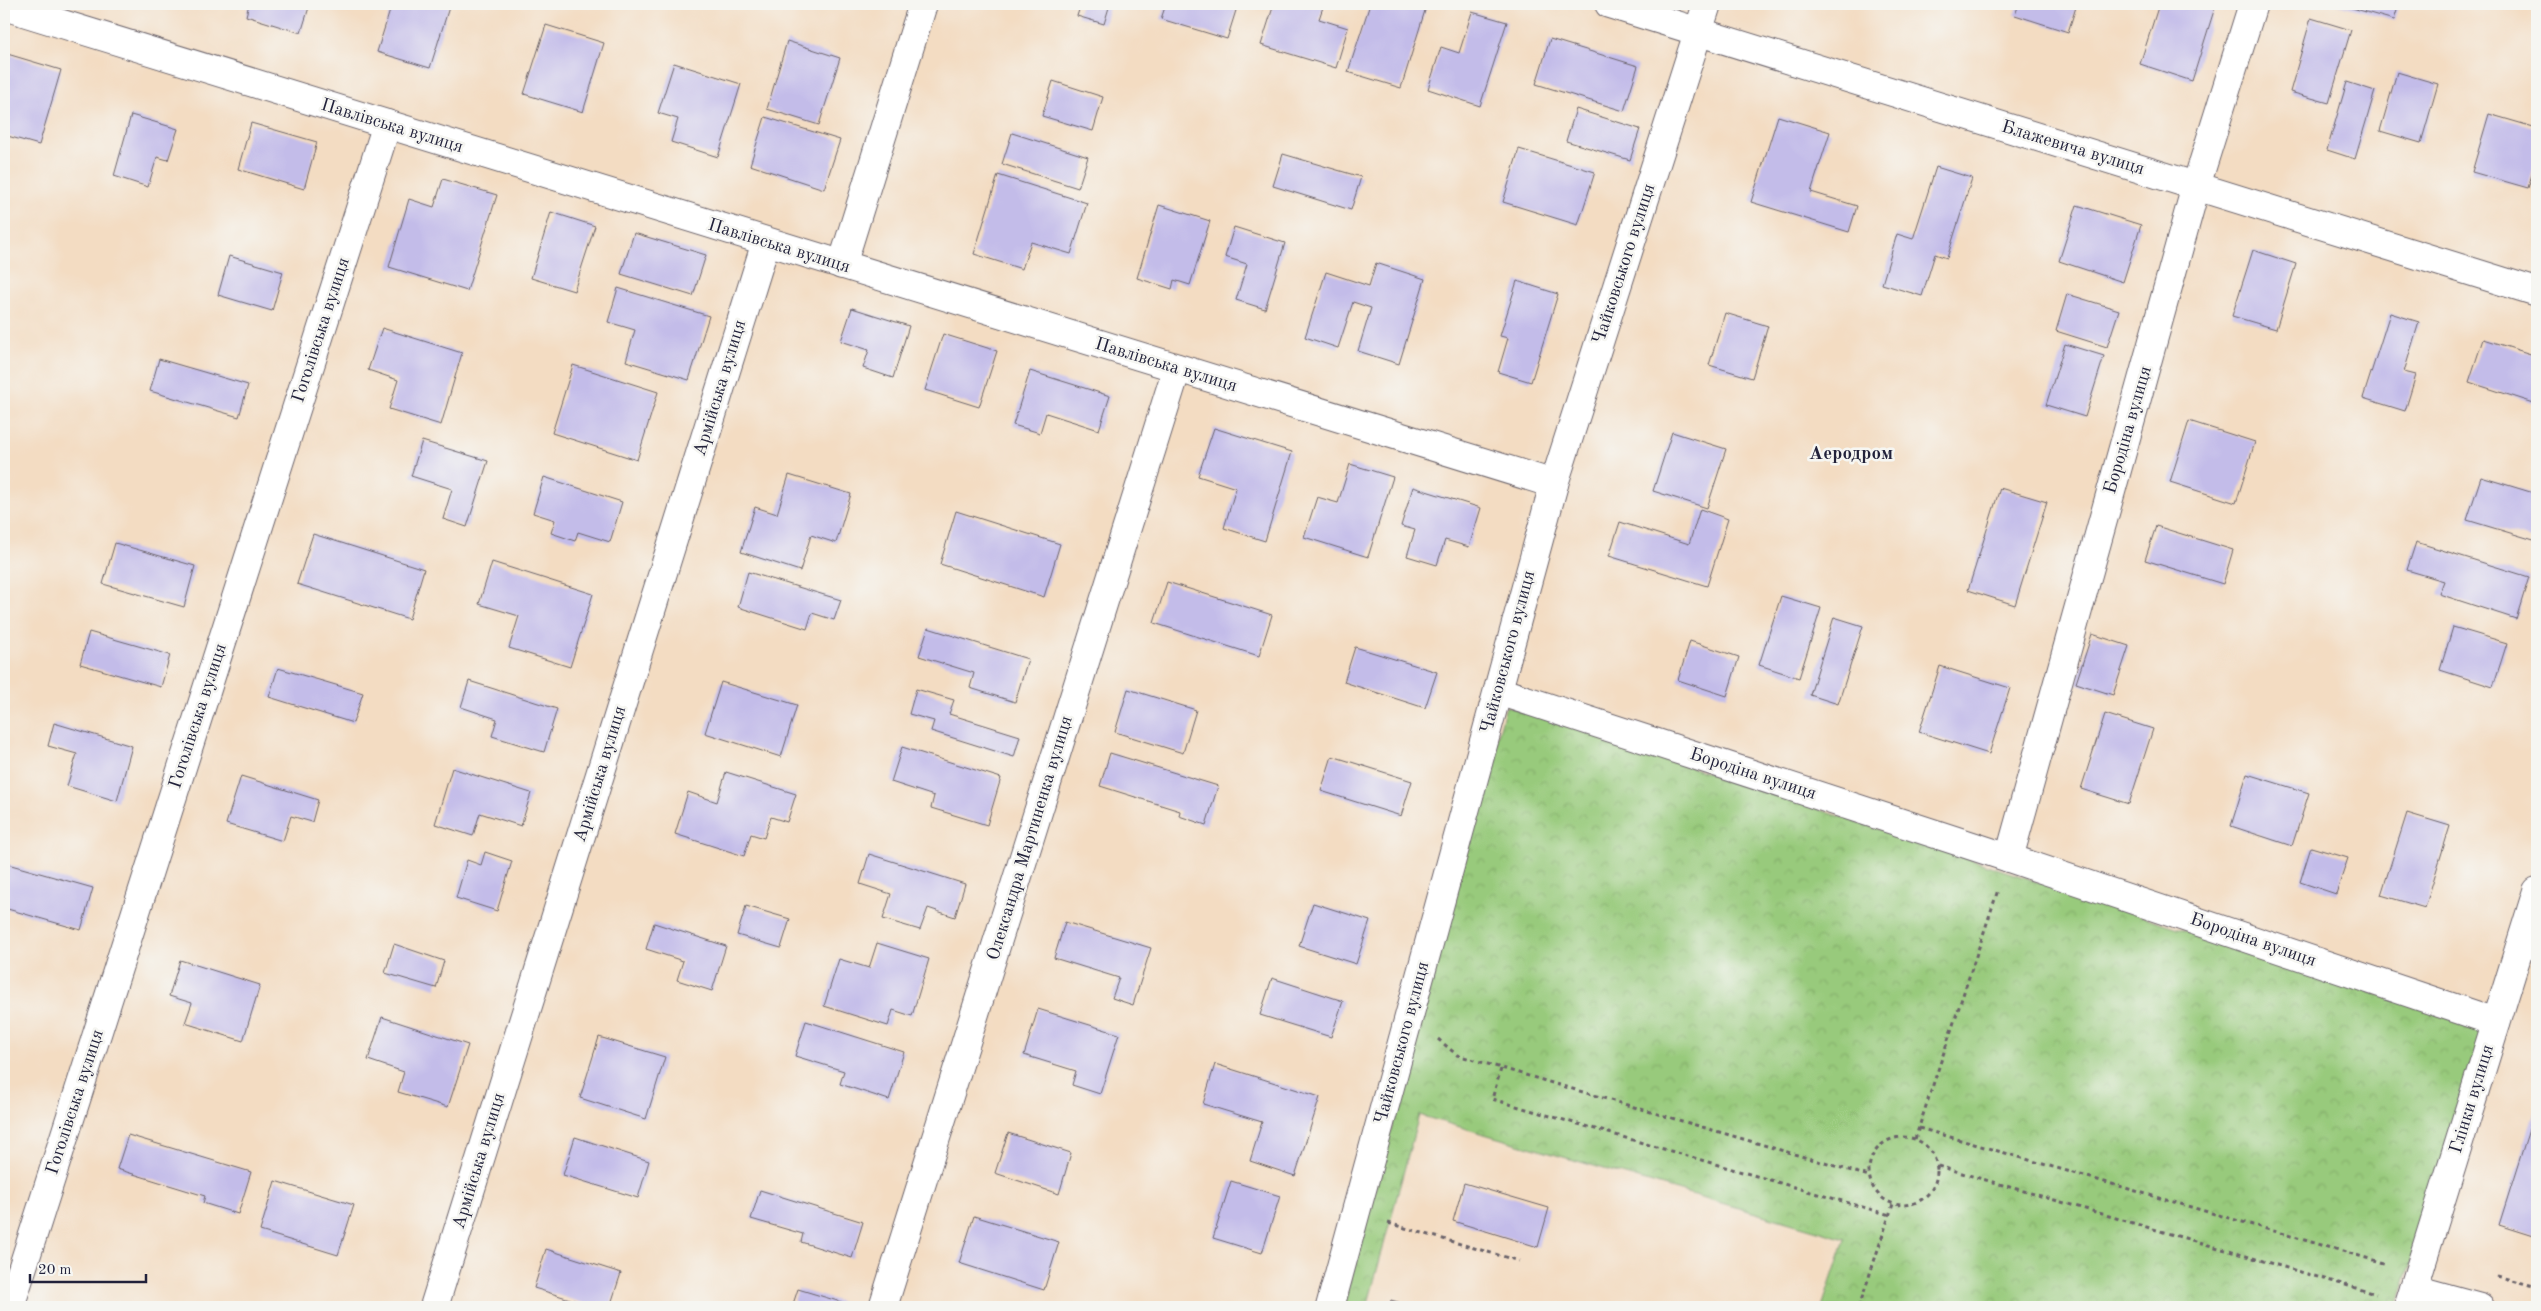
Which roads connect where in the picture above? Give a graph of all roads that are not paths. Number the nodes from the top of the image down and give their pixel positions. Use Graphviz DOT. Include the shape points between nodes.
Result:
graph roads {
  1 [pos="923,4"];
  2 [pos="1609,4"];
  3 [pos="1707,4"];
  4 [pos="2253,4"];
  5 [pos="4,6"];
  6 [pos="1698,31"];
  7 [pos="387,124"];
  8 [pos="2196,186"];
  9 [pos="766,242"];
  10 [pos="842,265"];
  11 [pos="2537,292"];
  12 [pos="1177,368"];
  13 [pos="1554,484"];
  14 [pos="1498,690"];
  15 [pos="2009,858"];
  16 [pos="2537,891"];
  17 [pos="2496,1022"];
  18 [pos="2412,1293"];
  19 [pos="10,1307"];
  20 [pos="434,1307"];
  21 [pos="883,1307"];
  22 [pos="1330,1307"];
  23 [pos="2480,1307"];
  1 -- 10 [label="street"];
  2 -- 6 [label="street, Блажевича вулиця"];
  3 -- 6 [label="street, Чайковського вулиця"];
  4 -- 8 [label="street, Бородіна вулиця"];
  5 -- 7 [label="street, Павлівська вулиця"];
  6 -- 8 [label="street, Блажевича вулиця"];
  6 -- 13 [label="street, Чайковського вулиця"];
  7 -- 9 [label="street, Павлівська вулиця"];
  7 -- 19 [label="street, Гоголівська вулиця"];
  8 -- 11 [label="street, Блажевича вулиця"];
  8 -- 15 [label="street, Бородіна вулиця"];
  9 -- 10 [label="street, Павлівська вулиця"];
  9 -- 20 [label="street, Армійська вулиця"];
  10 -- 12 [label="street, Павлівська вулиця"];
  12 -- 13 [label="street, Павлівська вулиця"];
  12 -- 21 [label="street, Олександра Мартиненка вулиця"];
  13 -- 14 [label="street, Чайковського вулиця"];
  14 -- 15 [label="street, Бородіна вулиця"];
  14 -- 22 [label="street, Чайковського вулиця"];
  15 -- 17 [label="street, Бородіна вулиця"];
  16 -- 17 [label="street, Глінки вулиця"];
  17 -- 18 [label="street, Глінки вулиця"];
  18 -- 23 [label="street"];
}
